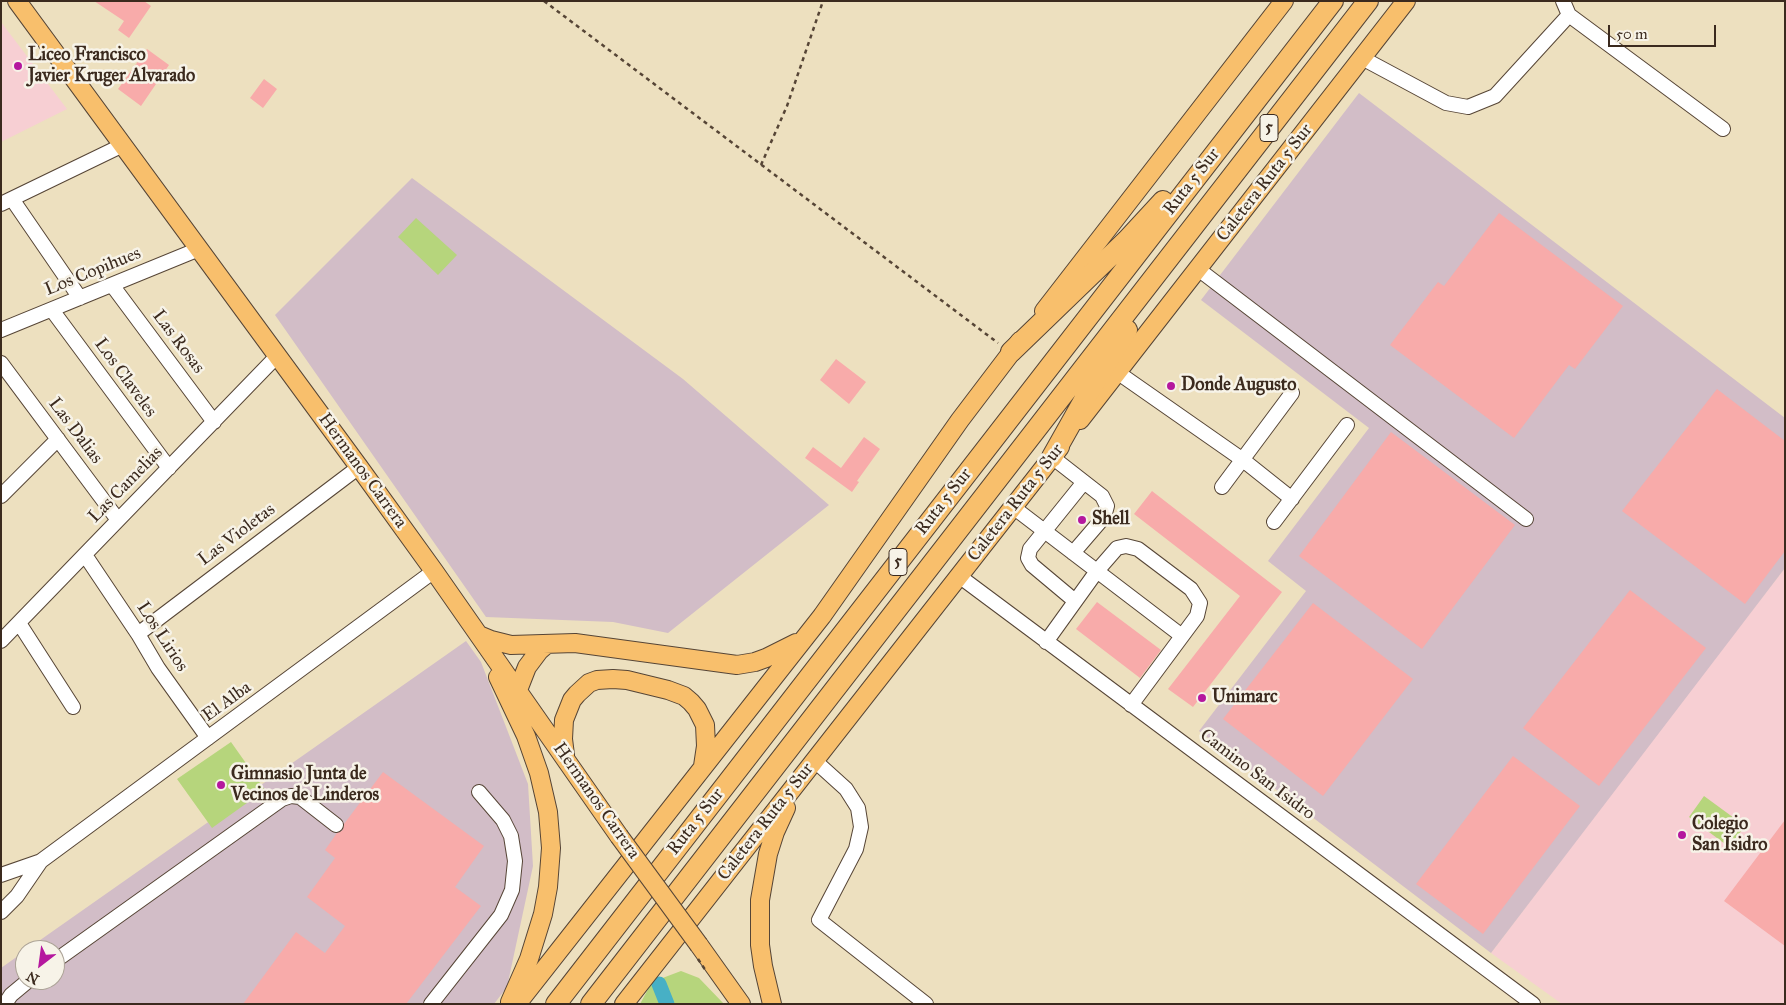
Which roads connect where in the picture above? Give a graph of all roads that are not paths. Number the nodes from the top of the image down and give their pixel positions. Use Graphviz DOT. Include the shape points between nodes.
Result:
graph roads {
  1 [pos="17,1"];
  2 [pos="1284,1"];
  3 [pos="1333,1"];
  4 [pos="1368,1"];
  5 [pos="1406,1"];
  6 [pos="1563,1"];
  7 [pos="1569,15"];
  8 [pos="1362,58"];
  9 [pos="1241,120"];
  10 [pos="1724,128"];
  11 [pos="123,145"];
  12 [pos="6,201"];
  13 [pos="199,249"];
  14 [pos="1170,256"];
  15 [pos="1198,269"];
  16 [pos="112,285"];
  17 [pos="80,298"];
  18 [pos="52,310"];
  19 [pos="1,330"];
  20 [pos="1011,352"];
  21 [pos="278,355"];
  22 [pos="3,369"];
  23 [pos="1117,372"];
  24 [pos="1292,393"];
  25 [pos="214,422"];
  26 [pos="1347,425"];
  27 [pos="58,439"];
  28 [pos="1052,458"];
  29 [pos="1242,460"];
  30 [pos="359,467"];
  31 [pos="169,468"];
  32 [pos="1084,482"];
  33 [pos="1222,487"];
  34 [pos="1,496"];
  35 [pos="1292,499"];
  36 [pos="1013,507"];
  37 [pos="1526,519"];
  38 [pos="118,520"];
  39 [pos="1274,522"];
  40 [pos="1044,531"];
  41 [pos="1073,553"];
  42 [pos="84,555"];
  43 [pos="434,571"];
  44 [pos="1097,571"];
  45 [pos="959,576"];
  46 [pos="1075,602"];
  47 [pos="19,623"];
  48 [pos="138,634"];
  49 [pos="479,635"];
  50 [pos="807,635"];
  51 [pos="1182,636"];
  52 [pos="1,641"];
  53 [pos="1046,642"];
  54 [pos="547,644"];
  55 [pos="518,690"];
  56 [pos="1131,704"];
  57 [pos="73,707"];
  58 [pos="208,738"];
  59 [pos="566,758"];
  60 [pos="810,767"];
  61 [pos="702,769"];
  62 [pos="478,792"];
  63 [pos="336,825"];
  64 [pos="40,861"];
  65 [pos="1,875"];
  66 [pos="1,912"];
  67 [pos="65,954"];
  68 [pos="16,990"];
  69 [pos="5,1004"];
  70 [pos="431,1004"];
  71 [pos="509,1004"];
  72 [pos="517,1004"];
  73 [pos="556,1004"];
  74 [pos="591,1004"];
  75 [pos="624,1004"];
  76 [pos="741,1004"];
  77 [pos="772,1004"];
  78 [pos="926,1004"];
  79 [pos="1533,1004"];
  1 -- 11 [label="main road, Hermanos Carrera"];
  2 -- 20 [label="main road"];
  3 -- 9 [label="highway, Ruta 5 Sur / 5"];
  4 -- 14 [label="highway, Ruta 5 Sur / 5"];
  5 -- 8 [label="main road, Caletera Ruta 5 Sur"];
  6 -- 7 [label="street"];
  7 -- 8 [label="street" via="1495,96 1468,107 1446,103"];
  7 -- 10 [label="street"];
  8 -- 15 [label="main road, Caletera Ruta 5 Sur"];
  9 -- 20 [label="highway" via="1127,240"];
  9 -- 73 [label="highway, Ruta 5 Sur / 5"];
  11 -- 12 [label="street"];
  11 -- 13 [label="main road, Hermanos Carrera"];
  12 -- 17 [label="street"];
  13 -- 16 [label="street, Los Copihues"];
  13 -- 21 [label="main road, Hermanos Carrera"];
  14 -- 28 [label="highway"];
  14 -- 74 [label="highway, Ruta 5 Sur / 5"];
  15 -- 23 [label="main road, Caletera Ruta 5 Sur"];
  15 -- 37 [label="street"];
  16 -- 17 [label="street, Los Copihues"];
  16 -- 25 [label="street, Las Rosas"];
  17 -- 18 [label="street, Los Copihues"];
  18 -- 19 [label="street, Los Copihues"];
  18 -- 31 [label="street, Los Claveles"];
  20 -- 50 [label="main road"];
  21 -- 25 [label="street, Las Camelias"];
  21 -- 30 [label="main road, Hermanos Carrera"];
  22 -- 27 [label="street, Las Dalias"];
  23 -- 28 [label="main road, Caletera Ruta 5 Sur"];
  23 -- 29 [label="street"];
  24 -- 29 [label="street"];
  25 -- 31 [label="street, Las Camelias"];
  26 -- 35 [label="street"];
  27 -- 34 [label="street"];
  27 -- 38 [label="street, Las Dalias"];
  28 -- 32 [label="street"];
  28 -- 36 [label="main road, Caletera Ruta 5 Sur"];
  29 -- 33 [label="street"];
  29 -- 35 [label="street"];
  30 -- 43 [label="main road, Hermanos Carrera"];
  30 -- 48 [label="street, Las Violetas"];
  31 -- 38 [label="street, Las Camelias"];
  32 -- 40 [label="street"];
  32 -- 41 [label="street" via="1102,496 1107,506 1104,517"];
  35 -- 39 [label="street"];
  36 -- 40 [label="street"];
  36 -- 45 [label="main road, Caletera Ruta 5 Sur"];
  38 -- 42 [label="street, Las Camelias"];
  40 -- 41 [label="street"];
  40 -- 46 [label="street" via="1030,549 1028,558"];
  41 -- 44 [label="street"];
  42 -- 47 [label="street, Las Camelias"];
  42 -- 48 [label="street, Los Lirios"];
  43 -- 49 [label="main road, Hermanos Carrera"];
  43 -- 58 [label="street, El Alba"];
  44 -- 46 [label="street"];
  44 -- 51 [label="street"];
  44 -- 51 [label="street" via="1117,548 1126,546 1138,549 1191,589 1200,603 1197,616"];
  45 -- 53 [label="street, Camino San Isidro"];
  45 -- 60 [label="main road, Caletera Ruta 5 Sur"];
  46 -- 53 [label="street"];
  47 -- 52 [label="street, Las Camelias"];
  47 -- 57 [label="street"];
  48 -- 58 [label="street, Los Lirios"];
  49 -- 54 [label="main road" via="511,644"];
  49 -- 55 [label="main road, Hermanos Carrera"];
  49 -- 71 [label="main road" via="534,757 544,791 550,831 550,868 543,914 529,960"];
  50 -- 54 [label="main road" via="766,658 737,665 576,643"];
  50 -- 61 [label="main road"];
  51 -- 56 [label="street"];
  53 -- 56 [label="street, Camino San Isidro"];
  54 -- 55 [label="main road" via="527,667"];
  55 -- 59 [label="main road, Hermanos Carrera"];
  56 -- 79 [label="street, Camino San Isidro"];
  58 -- 64 [label="street, El Alba"];
  59 -- 61 [label="main road" via="562,730 572,700 597,680 626,680 684,696 697,709 705,725"];
  59 -- 76 [label="main road, Hermanos Carrera, bridge"];
  60 -- 75 [label="main road, Caletera Ruta 5 Sur"];
  60 -- 77 [label="main road" via="775,832 762,885 760,945"];
  60 -- 78 [label="street" via="846,789 858,808 861,827 856,849 819,920"];
  61 -- 72 [label="main road"];
  62 -- 70 [label="street" via="503,820 511,836 515,861 512,890 500,915"];
  63 -- 67 [label="street" via="300,797 282,799"];
  64 -- 65 [label="street, El Alba"];
  64 -- 66 [label="street, El Alba" via="17,896"];
  68 -- 69 [label="street"];
}
